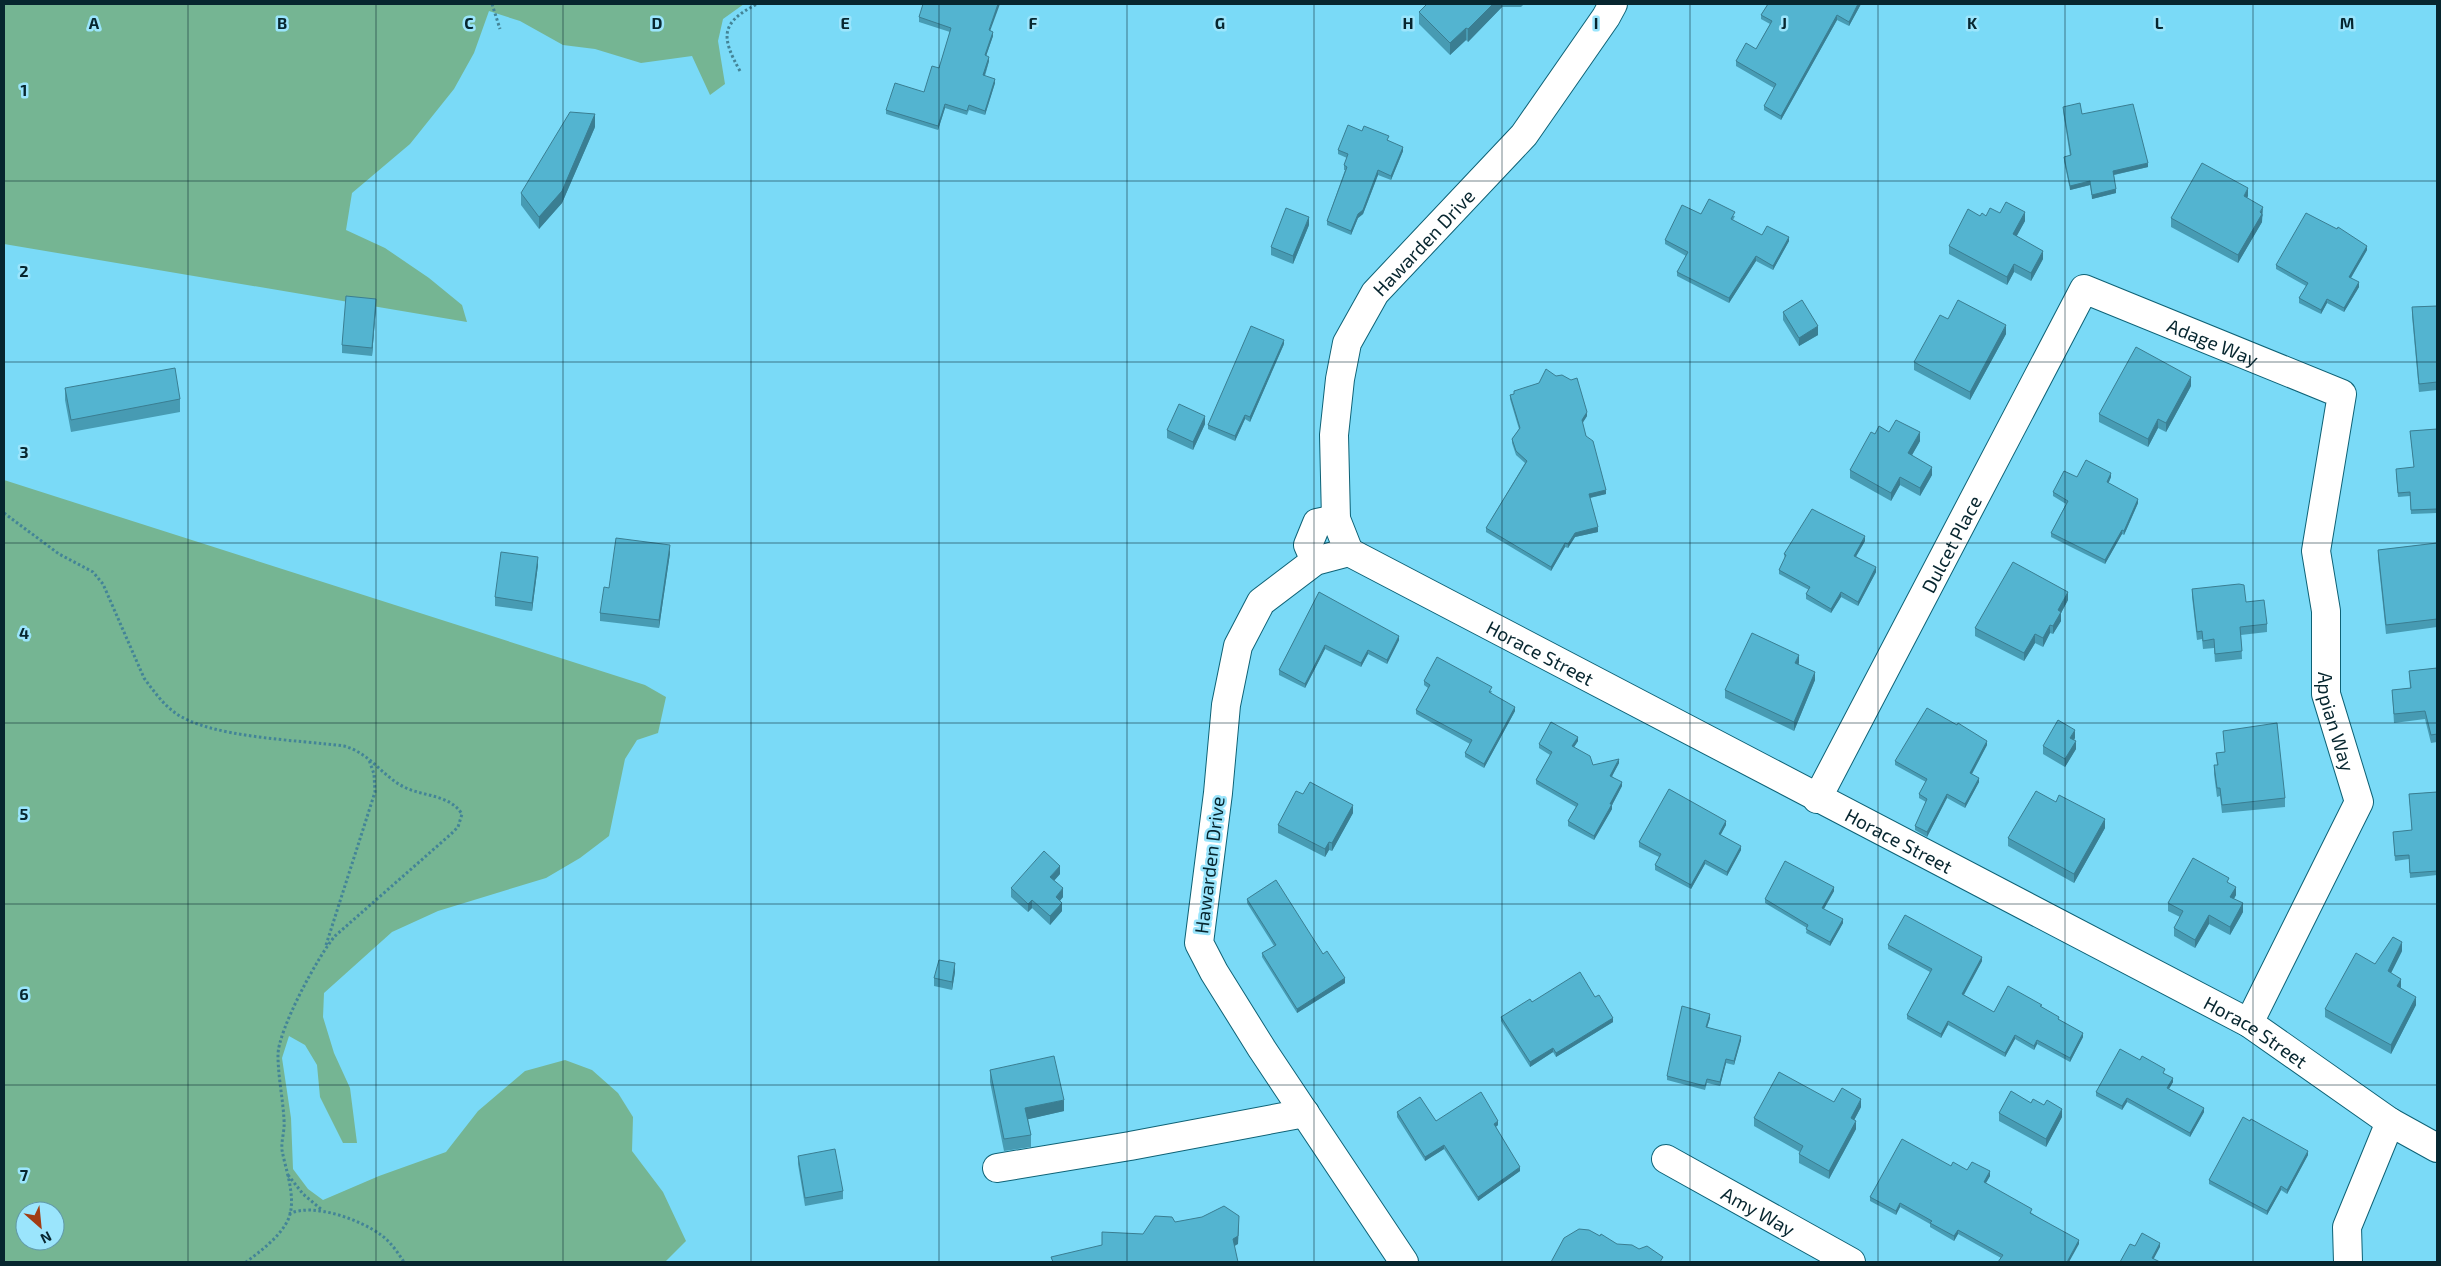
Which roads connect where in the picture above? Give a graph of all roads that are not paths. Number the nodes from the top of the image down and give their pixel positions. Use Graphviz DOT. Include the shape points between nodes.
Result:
graph roads {
  1 [pos="1613,4"];
  2 [pos="2084,289"];
  3 [pos="2342,394"];
  4 [pos="1336,519"];
  5 [pos="1349,552"];
  6 [pos="1315,562"];
  7 [pos="1817,799"];
  8 [pos="2248,1023"];
  9 [pos="1305,1113"];
  10 [pos="2390,1122"];
  11 [pos="2437,1148"];
  12 [pos="1666,1159"];
  13 [pos="997,1168"];
  14 [pos="1404,1262"];
  15 [pos="1851,1262"];
  16 [pos="2348,1262"];
  1 -- 4 [label="street, Hawarden Drive" via="1524,134 1385,280 1347,343 1334,435"];
  2 -- 3 [label="street, Adage Way"];
  2 -- 7 [label="street, Dulcet Place"];
  3 -- 8 [label="street, Appian Way" via="2316,551 2326,611 2326,694 2359,802"];
  4 -- 5 [label="street, Hawarden Drive"];
  4 -- 6 [label="street" via="1318,524 1308,545"];
  5 -- 6 [label="street, Hawarden Drive"];
  5 -- 7 [label="street, Horace Street"];
  6 -- 9 [label="street, Hawarden Drive" via="1262,602 1238,646 1226,705 1199,943 1214,972"];
  7 -- 8 [label="street, Horace Street"];
  8 -- 10 [label="street, Horace Street"];
  9 -- 13 [label="street"];
  9 -- 14 [label="street, Hawarden Drive"];
  10 -- 11 [label="street, Horace Street"];
  10 -- 16 [label="street" via="2347,1227"];
  12 -- 15 [label="street, Amy Way"];
}
